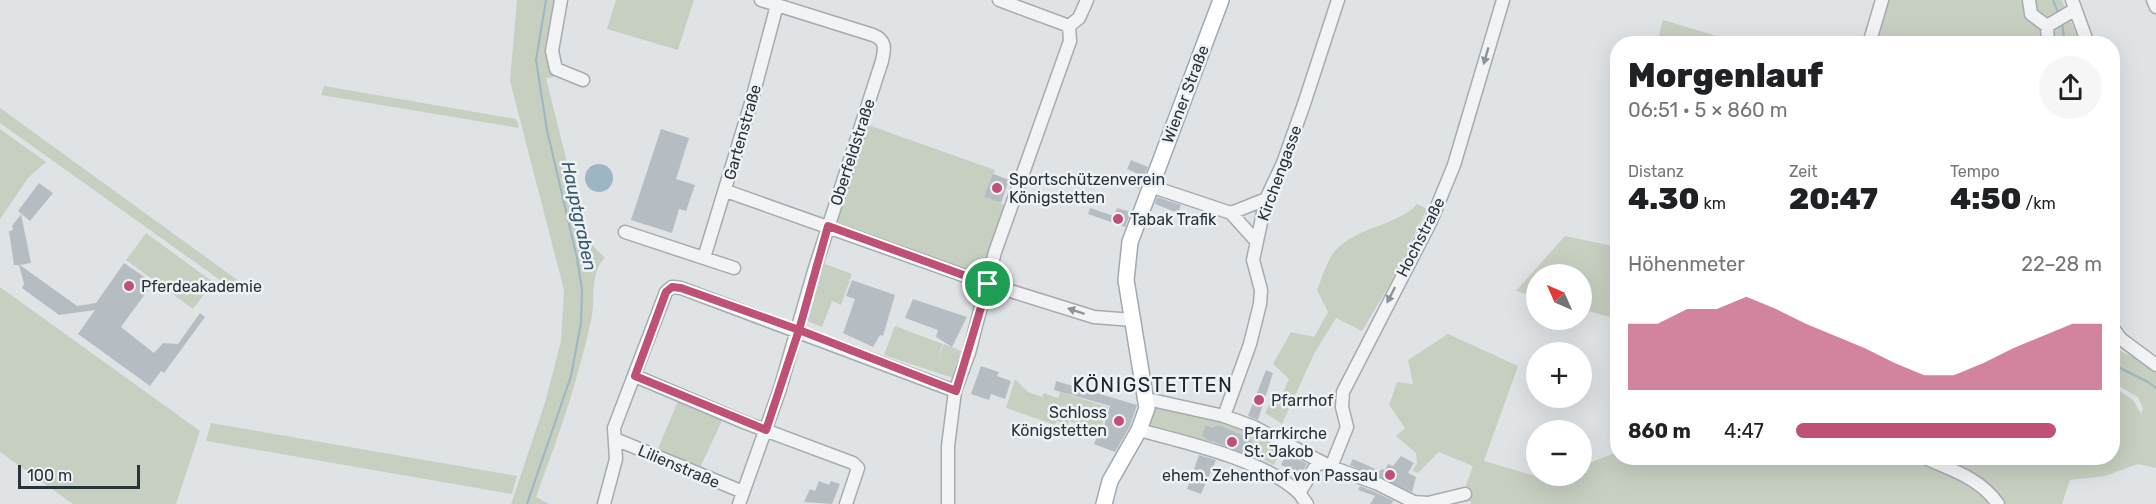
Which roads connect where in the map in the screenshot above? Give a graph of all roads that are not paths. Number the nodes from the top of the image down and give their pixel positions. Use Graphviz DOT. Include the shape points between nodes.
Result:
graph roads {
  1 [pos="561,0"];
  2 [pos="761,0"];
  3 [pos="999,0"];
  4 [pos="1087,0"];
  5 [pos="1221,0"];
  6 [pos="1338,0"];
  7 [pos="1503,0"];
  8 [pos="1882,0"];
  9 [pos="2028,0"];
  10 [pos="2153,0"];
  11 [pos="777,5"];
  12 [pos="2073,5"];
  13 [pos="2156,7"];
  14 [pos="2051,23"];
  15 [pos="1069,26"];
  16 [pos="1871,36"];
  17 [pos="2049,36"];
  18 [pos="2085,36"];
  19 [pos="583,80"];
  20 [pos="1150,186"];
  21 [pos="726,191"];
  22 [pos="1266,199"];
  23 [pos="1231,213"];
  24 [pos="828,226"];
  25 [pos="625,232"];
  26 [pos="1256,241"];
  27 [pos="704,258"];
  28 [pos="734,268"];
  29 [pos="988,284"];
  30 [pos="1133,320"];
  31 [pos="799,330"];
  32 [pos="2120,338"];
  33 [pos="2156,365"];
  34 [pos="635,376"];
  35 [pos="956,391"];
  36 [pos="1154,401"];
  37 [pos="1224,416"];
  38 [pos="766,430"];
  39 [pos="1139,430"];
  40 [pos="615,439"];
  41 [pos="1319,461"];
  42 [pos="1946,465"];
  43 [pos="1331,467"];
  44 [pos="1299,493"];
  45 [pos="1465,494"];
  46 [pos="741,498"];
  47 [pos="604,504"];
  48 [pos="846,504"];
  49 [pos="948,504"];
  50 [pos="1104,504"];
  51 [pos="1307,504"];
  52 [pos="1998,504"];
  1 -- 19 [label="street" via="552,51 556,69"];
  2 -- 11 [label="street"];
  3 -- 15 [label="street"];
  4 -- 15 [label="street" via="1079,18"];
  5 -- 20 [label="main road, Wiener Straße"];
  6 -- 22 [label="street, Kirchengasse" via="1301,114"];
  7 -- 43 [label="street, Hochstraße, one-way" via="1447,183 1343,392 1347,427"];
  8 -- 16 [label="street"];
  9 -- 14 [label="street" via="2031,14"];
  10 -- 13 [label="street"];
  11 -- 21 [label="street, Gartenstraße"];
  11 -- 24 [label="street, Oberfeldstraße" via="881,39 884,46"];
  12 -- 14 [label="street"];
  12 -- 18 [label="street"];
  14 -- 17 [label="street"];
  15 -- 29 [label="street" via="1070,41 995,252"];
  20 -- 23 [label="street"];
  20 -- 30 [label="main road, Wiener Straße" via="1127,255 1126,280"];
  21 -- 24 [label="street"];
  21 -- 27 [label="street, Gartenstraße"];
  22 -- 23 [label="street"];
  22 -- 26 [label="street, Kirchengasse"];
  23 -- 26 [label="street"];
  24 -- 29 [label="street"];
  24 -- 31 [label="street, Oberfeldstraße"];
  25 -- 27 [label="street"];
  26 -- 37 [label="street, Kirchengasse" via="1253,260 1261,290 1260,304"];
  27 -- 28 [label="street"];
  30 -- 29 [label="street, one-way" via="1094,316"];
  29 -- 35 [label="street"];
  30 -- 36 [label="main road, Wiener Straße"];
  31 -- 34 [label="street" via="672,287 666,292"];
  31 -- 35 [label="street"];
  31 -- 38 [label="street, Oberfeldstraße"];
  32 -- 33 [label="street"];
  34 -- 38 [label="street"];
  34 -- 40 [label="street" via="614,428"];
  35 -- 49 [label="street" via="948,446"];
  36 -- 37 [label="street"];
  36 -- 39 [label="main road"];
  37 -- 41 [label="street"];
  38 -- 46 [label="street, Oberfeldstraße"];
  38 -- 48 [label="street" via="858,468"];
  39 -- 44 [label="street" via="1250,465"];
  39 -- 50 [label="main road" via="1113,476"];
  40 -- 46 [label="street, Lilienstraße"];
  40 -- 47 [label="street" via="616,459"];
  41 -- 43 [label="street"];
  41 -- 44 [label="street"];
  42 -- 52 [label="street" via="1993,496"];
  43 -- 45 [label="street" via="1414,502 1428,503"];
  44 -- 51 [label="street"];
}
